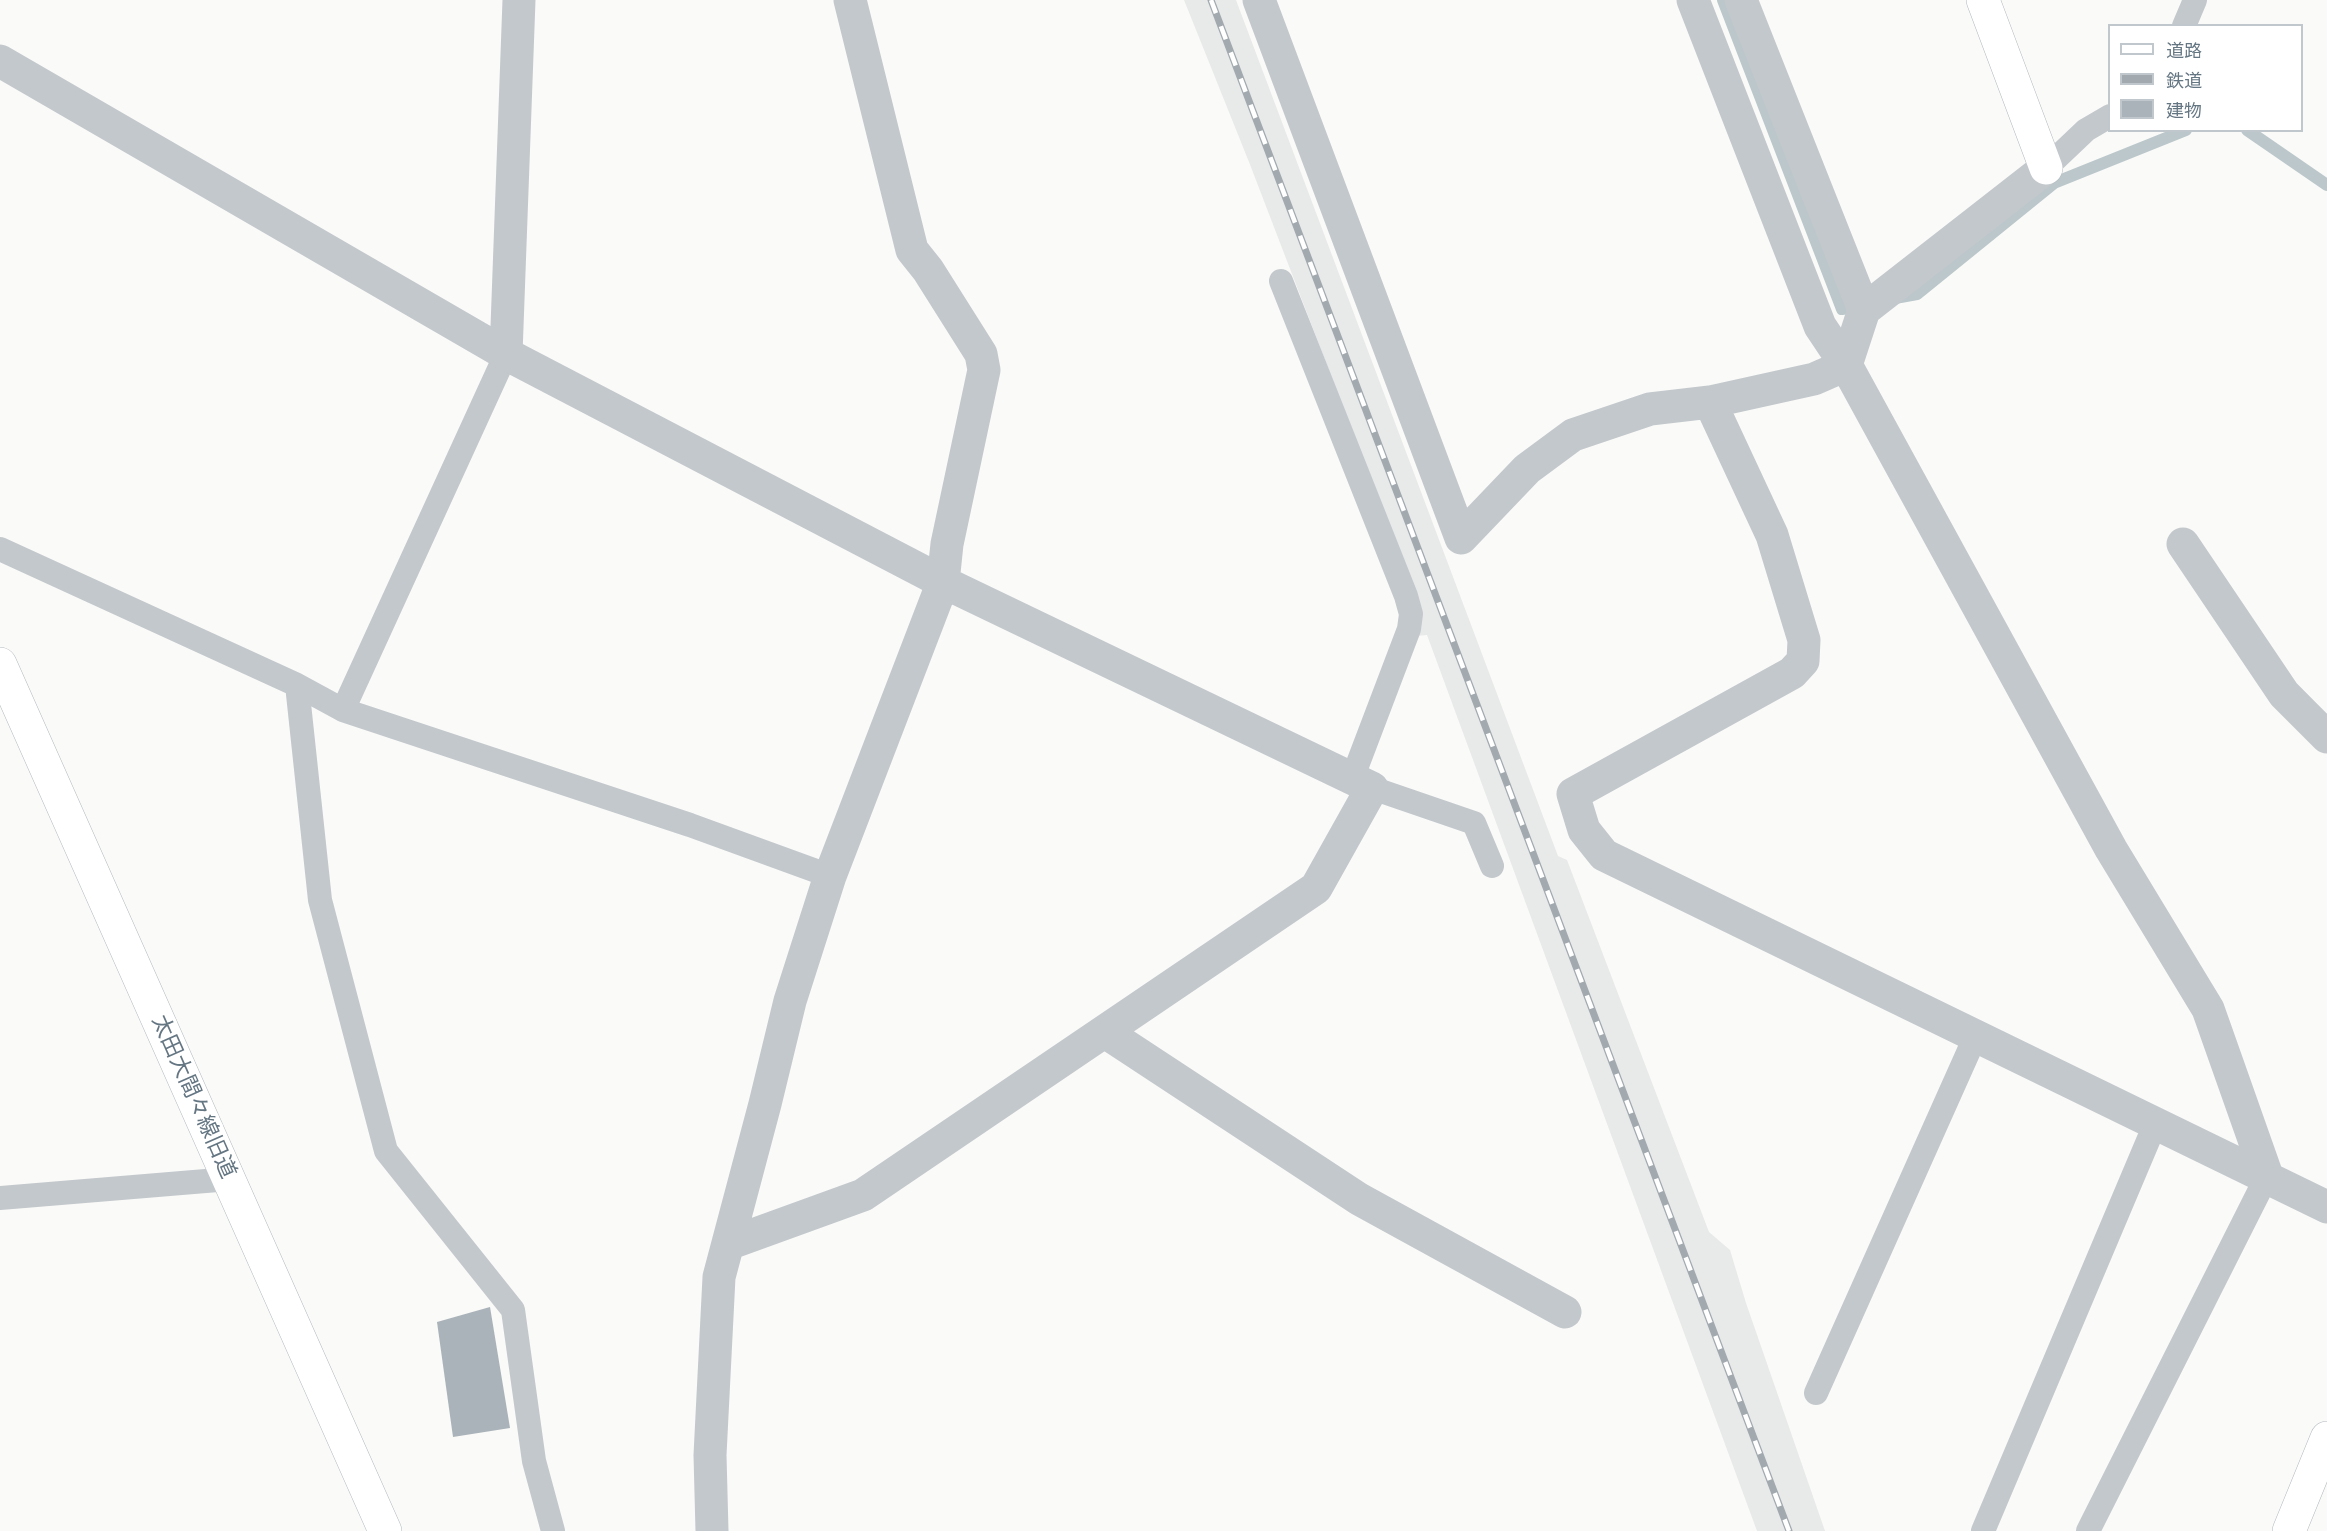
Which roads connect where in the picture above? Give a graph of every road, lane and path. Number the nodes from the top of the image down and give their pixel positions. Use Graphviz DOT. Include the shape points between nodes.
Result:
graph roads {
  1 [pos="519,0"];
  2 [pos="850,0"];
  3 [pos="1259,0"];
  4 [pos="1693,0"];
  5 [pos="1741,0"];
  6 [pos="1983,0"];
  7 [pos="2195,0"];
  8 [pos="2185,24"];
  9 [pos="0,61"];
  10 [pos="2108,117"];
  11 [pos="2046,168"];
  12 [pos="1281,281"];
  13 [pos="1864,310"];
  14 [pos="506,354"];
  15 [pos="1846,364"];
  16 [pos="1710,402"];
  17 [pos="2183,544"];
  18 [pos="0,549"];
  19 [pos="943,582"];
  20 [pos="0,664"];
  21 [pos="297,685"];
  22 [pos="343,710"];
  23 [pos="2327,737"];
  24 [pos="1362,783"];
  25 [pos="1492,866"];
  26 [pos="830,876"];
  27 [pos="1105,1032"];
  28 [pos="1976,1035"];
  29 [pos="2156,1122"];
  30 [pos="2267,1176"];
  31 [pos="230,1179"];
  32 [pos="0,1198"];
  33 [pos="2327,1207"];
  34 [pos="728,1244"];
  35 [pos="1565,1312"];
  36 [pos="1816,1393"];
  37 [pos="2327,1438"];
  38 [pos="385,1531"];
  39 [pos="553,1531"];
  40 [pos="712,1531"];
  41 [pos="1983,1531"];
  42 [pos="2088,1531"];
  43 [pos="2289,1531"];
  1 -- 14 [label="street"];
  2 -- 19 [label="street" via="912,250 981,354 984,370 947,544"];
  3 -- 16 [label="street" via="1461,538 1527,469 1573,435 1650,410"];
  4 -- 15 [label="street" via="1820,326"];
  5 -- 13 [label="street"];
  6 -- 11 [label="street"];
  7 -- 8 [label="lane"];
  9 -- 14 [label="street"];
  10 -- 11 [label="lane" via="2086,130"];
  11 -- 13 [label="street"];
  12 -- 24 [label="lane" via="1411,614"];
  13 -- 15 [label="street"];
  14 -- 19 [label="street"];
  14 -- 22 [label="lane"];
  15 -- 16 [label="street" via="1814,379"];
  15 -- 30 [label="street" via="2111,849 2208,1009"];
  16 -- 28 [label="street" via="1772,536 1804,640 1803,661 1792,673 1573,794 1584,830 1604,855"];
  17 -- 23 [label="street" via="2284,694"];
  18 -- 21 [label="lane"];
  19 -- 24 [label="street"];
  19 -- 26 [label="street"];
  20 -- 31 [label="street, 太田大間々線旧道"];
  21 -- 22 [label="lane"];
  21 -- 39 [label="lane" via="320,900 386,1151 513,1310 534,1461"];
  22 -- 26 [label="lane" via="690,825"];
  24 -- 25 [label="lane" via="1474,823"];
  24 -- 27 [label="street" via="1316,888"];
  26 -- 34 [label="street" via="790,1000"];
  27 -- 34 [label="street" via="863,1195"];
  27 -- 35 [label="street" via="1359,1199"];
  28 -- 29 [label="street"];
  28 -- 36 [label="lane"];
  29 -- 30 [label="street"];
  29 -- 41 [label="lane"];
  30 -- 33 [label="street"];
  30 -- 42 [label="lane"];
  31 -- 32 [label="lane"];
  31 -- 38 [label="street, 太田大間々線旧道"];
  34 -- 40 [label="street" via="719,1277 710,1455"];
  37 -- 43 [label="street"];
}
